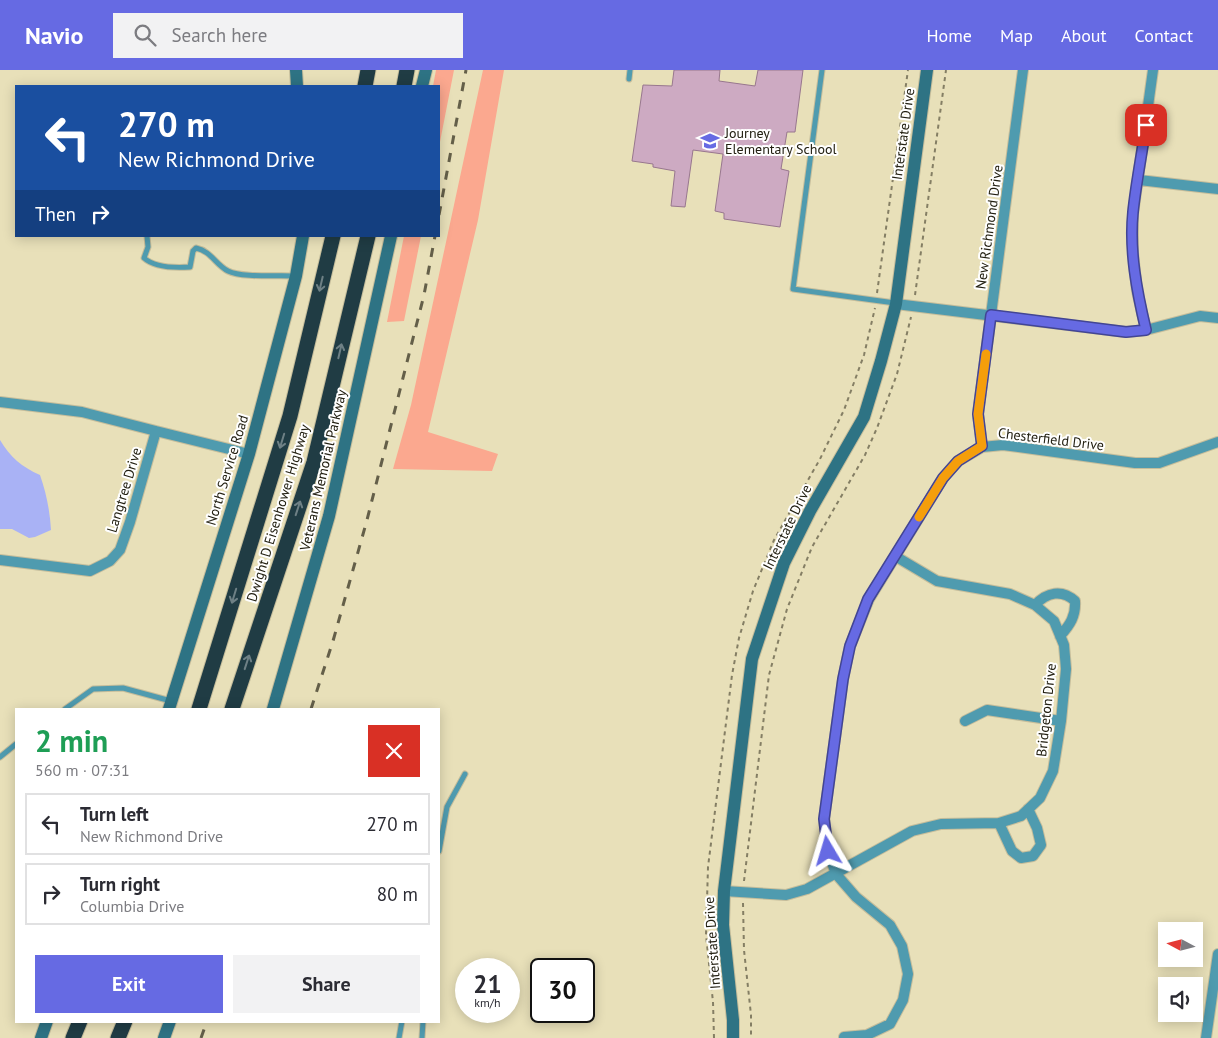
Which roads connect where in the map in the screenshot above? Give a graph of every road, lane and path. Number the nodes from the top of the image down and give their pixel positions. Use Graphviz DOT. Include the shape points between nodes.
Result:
graph roads {
  1 [pos="296,70"];
  2 [pos="368,70"];
  3 [pos="407,70"];
  4 [pos="426,70"];
  5 [pos="630,70"];
  6 [pos="822,70"];
  7 [pos="908,70"];
  8 [pos="927,70"];
  9 [pos="946,70"];
  10 [pos="1023,70"];
  11 [pos="1153,70"];
  12 [pos="629,79"];
  13 [pos="297,85"];
  14 [pos="365,85"];
  15 [pos="404,85"];
  16 [pos="422,85"];
  17 [pos="1138,180"];
  18 [pos="1218,189"];
  19 [pos="147,237"];
  20 [pos="303,237"];
  21 [pos="333,237"];
  22 [pos="368,237"];
  23 [pos="391,237"];
  24 [pos="296,276"];
  25 [pos="880,277"];
  26 [pos="885,278"];
  27 [pos="878,290"];
  28 [pos="896,304"];
  29 [pos="914,306"];
  30 [pos="991,315"];
  31 [pos="1218,318"];
  32 [pos="1146,330"];
  33 [pos="0,402"];
  34 [pos="156,431"];
  35 [pos="1218,442"];
  36 [pos="982,446"];
  37 [pos="249,454"];
  38 [pos="895,556"];
  39 [pos="0,560"];
  40 [pos="1035,605"];
  41 [pos="1060,636"];
  42 [pos="170,705"];
  43 [pos="66,708"];
  44 [pos="199,708"];
  45 [pos="232,708"];
  46 [pos="274,708"];
  47 [pos="965,721"];
  48 [pos="1061,721"];
  49 [pos="15,745"];
  50 [pos="0,757"];
  51 [pos="465,774"];
  52 [pos="1028,810"];
  53 [pos="999,823"];
  54 [pos="440,846"];
  55 [pos="836,874"];
  56 [pos="724,891"];
  57 [pos="742,892"];
  58 [pos="1218,954"];
  59 [pos="46,1023"];
  60 [pos="79,1023"];
  61 [pos="124,1023"];
  62 [pos="169,1023"];
  63 [pos="402,1023"];
  64 [pos="423,1023"];
  65 [pos="844,1036"];
  66 [pos="41,1038"];
  67 [pos="73,1038"];
  68 [pos="118,1038"];
  69 [pos="164,1038"];
  70 [pos="399,1038"];
  71 [pos="422,1038"];
  72 [pos="733,1038"];
  73 [pos="751,1038"];
  74 [pos="1206,1038"];
  1 -- 13 [label="street"];
  2 -- 14 [label="highway"];
  3 -- 15 [label="highway"];
  4 -- 16 [label="street"];
  5 -- 12 [label="lane"];
  6 -- 28 [label="lane" via="792,289"];
  7 -- 25 [label="path"];
  8 -- 28 [label="street, Interstate Drive"];
  9 -- 29 [label="path"];
  10 -- 30 [label="street, New Richmond Drive"];
  11 -- 17 [label="street"];
  17 -- 18 [label="street"];
  17 -- 32 [label="street" via="1133,214 1133,253"];
  19 -- 24 [label="lane" via="144,258 150,264 190,267 196,248 203,249 227,270 239,274"];
  20 -- 24 [label="street, North Service Road"];
  21 -- 44 [label="highway, Dwight D Eisenhower Highway, one-way" via="290,416"];
  45 -- 22 [label="highway, Dwight D Eisenhower Highway, one-way" via="314,462"];
  23 -- 46 [label="street, Veterans Memorial Parkway" via="329,516"];
  24 -- 37 [label="street, North Service Road"];
  25 -- 26 [label="path"];
  25 -- 27 [label="path"];
  28 -- 29 [label="street"];
  28 -- 56 [label="street, Interstate Drive" via="864,417 810,510 784,563 752,659"];
  29 -- 30 [label="street"];
  29 -- 57 [label="path" via="897,374 877,428 812,547 777,642 768,684"];
  30 -- 32 [label="street" via="1126,332"];
  30 -- 36 [label="street, New Richmond Drive" via="978,414"];
  31 -- 32 [label="street" via="1200,316"];
  33 -- 34 [label="street" via="82,412"];
  34 -- 37 [label="street"];
  34 -- 39 [label="street, Langtree Drive" via="127,532 120,550 110,561 90,571"];
  35 -- 36 [label="street, Chesterfield Drive" via="1159,463 1134,463 1003,445"];
  36 -- 38 [label="street, Chesterfield Drive" via="958,461 943,478"];
  37 -- 42 [label="street, North Service Road"];
  38 -- 40 [label="street, Bridgeton Drive" via="937,581 1010,594"];
  38 -- 55 [label="street, Chesterfield Drive" via="868,599 850,646 843,679 824,819 828,851"];
  40 -- 41 [label="street, Bridgeton Drive" via="1054,621"];
  40 -- 41 [label="street" via="1058,592 1075,601 1076,612"];
  41 -- 48 [label="street, Bridgeton Drive" via="1066,670"];
  42 -- 43 [label="lane" via="123,688 93,689"];
  47 -- 48 [label="street" via="987,710"];
  48 -- 52 [label="street, Bridgeton Drive" via="1053,772 1040,798"];
  49 -- 50 [label="lane"];
  51 -- 54 [label="lane" via="447,807"];
  52 -- 53 [label="street, Bridgeton Drive" via="1021,816"];
  52 -- 53 [label="street" via="1041,845 1033,856 1021,858 1012,851"];
  53 -- 55 [label="street, Bridgeton Drive" via="941,824 912,831"];
  55 -- 57 [label="street, Bridgeton Drive" via="786,895"];
  55 -- 65 [label="street, Chesterfield Drive" via="856,897 890,925 902,946 908,974 903,1000 890,1024 867,1035"];
  56 -- 57 [label="street, Bridgeton Drive"];
  56 -- 72 [label="street, Interstate Drive" via="723,925"];
  57 -- 73 [label="path"];
  58 -- 74 [label="street"];
  59 -- 66 [label="street"];
  60 -- 67 [label="highway"];
  61 -- 68 [label="highway"];
  62 -- 69 [label="street"];
  63 -- 70 [label="lane"];
  64 -- 71 [label="lane"];
}
